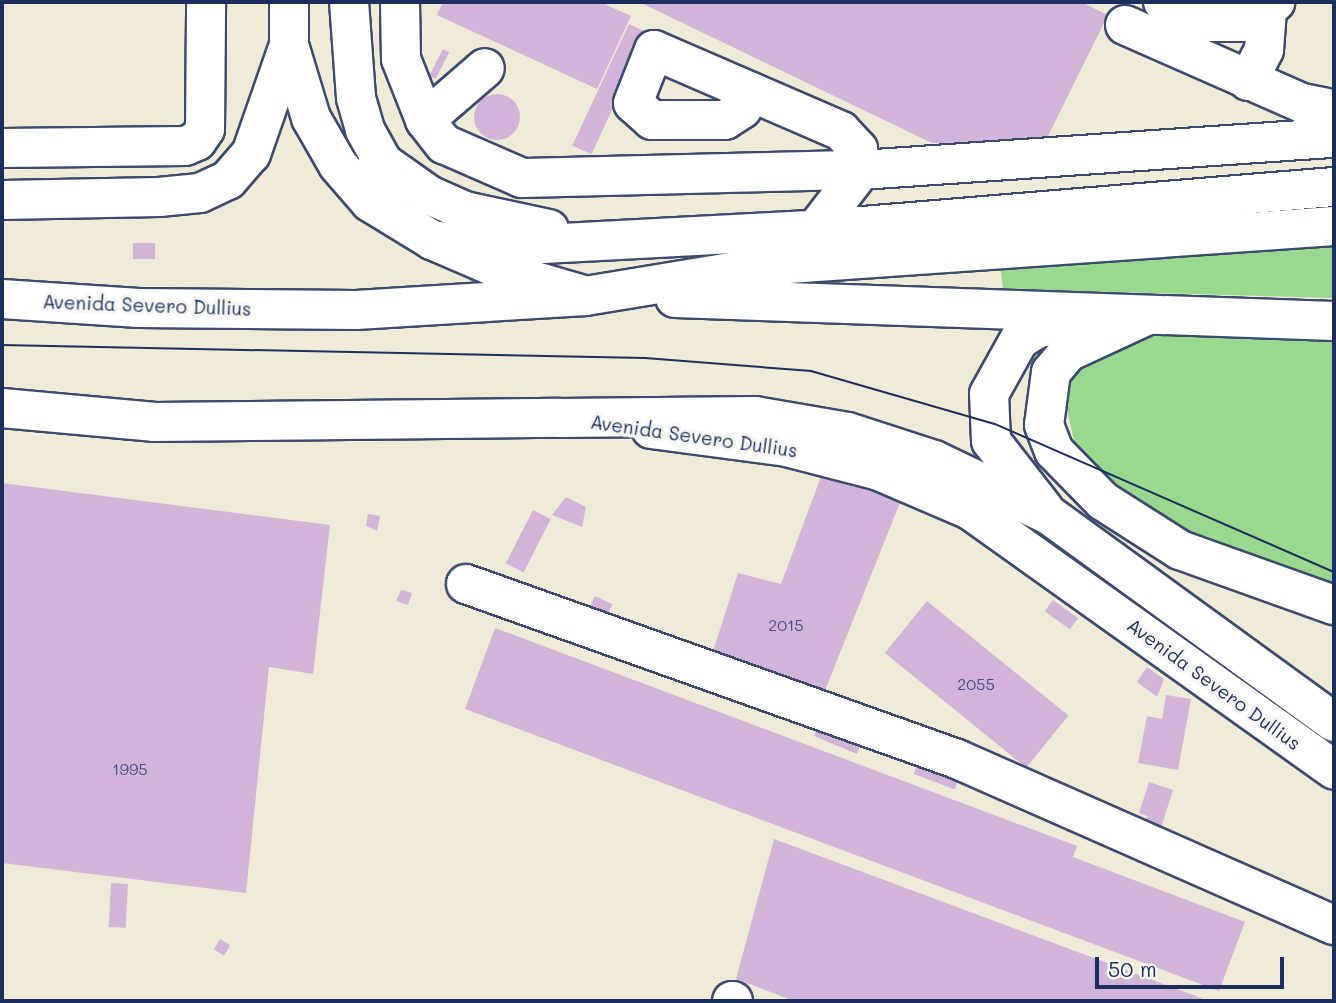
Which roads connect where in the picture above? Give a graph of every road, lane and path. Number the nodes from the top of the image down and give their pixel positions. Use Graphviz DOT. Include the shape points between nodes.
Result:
graph roads {
  1 [pos="206,2"];
  2 [pos="289,2"];
  3 [pos="400,2"];
  4 [pos="1163,2"];
  5 [pos="1271,6"];
  6 [pos="349,20"];
  7 [pos="1125,25"];
  8 [pos="289,45"];
  9 [pos="485,68"];
  10 [pos="1248,80"];
  11 [pos="751,92"];
  12 [pos="1334,109"];
  13 [pos="425,120"];
  14 [pos="1334,138"];
  15 [pos="2,148"];
  16 [pos="379,159"];
  17 [pos="861,170"];
  18 [pos="1334,187"];
  19 [pos="2,201"];
  20 [pos="1334,226"];
  21 [pos="815,230"];
  22 [pos="432,240"];
  23 [pos="617,241"];
  24 [pos="586,296"];
  25 [pos="2,299"];
  26 [pos="1156,311"];
  27 [pos="1330,321"];
  28 [pos="2,408"];
  29 [pos="559,418"];
  30 [pos="1049,515"];
  31 [pos="466,584"];
  32 [pos="1334,605"];
  33 [pos="1334,722"];
  34 [pos="1334,770"];
  35 [pos="1334,925"];
  1 -- 15 [label="main road" via="205,129 197,141 185,146"];
  2 -- 8 [label="main road"];
  3 -- 13 [label="main road" via="401,59"];
  4 -- 5 [label="main road" via="1208,22 1242,22"];
  5 -- 10 [label="main road" via="1264,50"];
  6 -- 16 [label="main road" via="356,98"];
  7 -- 10 [label="main road"];
  8 -- 19 [label="main road" via="251,154 228,180 200,193 159,197"];
  8 -- 22 [label="main road" via="311,118 338,165 370,202"];
  9 -- 13 [label="main road"];
  10 -- 12 [label="main road" via="1312,107"];
  11 -- 17 [label="main road" via="841,131 858,149"];
  13 -- 17 [label="main road" via="454,150 522,178"];
  14 -- 17 [label="main road"];
  16 -- 22 [label="main road"];
  16 -- 23 [label="main road" via="429,195 465,211"];
  17 -- 21 [label="main road"];
  18 -- 21 [label="main road"];
  20 -- 24 [label="main road" via="774,265"];
  21 -- 23 [label="main road"];
  22 -- 23 [label="main road" via="485,247"];
  22 -- 24 [label="main road" via="511,274"];
  24 -- 25 [label="main road, Avenida Severo Dullius" via="356,310 139,308"];
  24 -- 26 [label="main road"];
  26 -- 27 [label="main road"];
  26 -- 30 [label="main road" via="1038,328 1006,356 989,394 991,441"];
  26 -- 32 [label="main road" via="1068,352 1051,372 1044,425 1054,451 1103,501 1180,550"];
  28 -- 29 [label="main road, Avenida Severo Dullius" via="155,422"];
  29 -- 30 [label="main road" via="742,416 848,432 934,460"];
  29 -- 34 [label="main road, Avenida Severo Dullius" via="787,447 879,471 970,510"];
  30 -- 33 [label="main road"];
  31 -- 35 [label="main road" via="957,759"];
}
